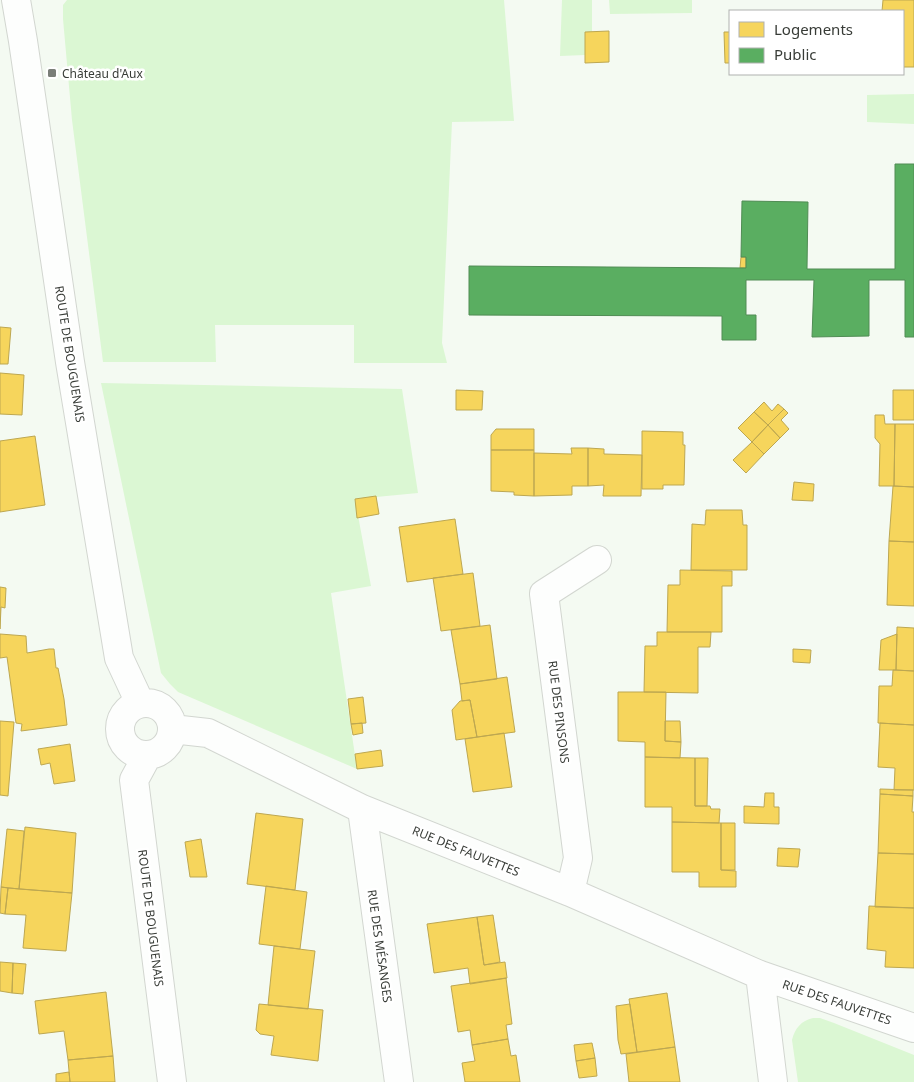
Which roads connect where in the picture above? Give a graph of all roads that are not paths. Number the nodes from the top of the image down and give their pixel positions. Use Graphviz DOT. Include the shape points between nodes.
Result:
graph roads {
  1 [pos="16,0"];
  2 [pos="597,560"];
  3 [pos="140,703"];
  4 [pos="172,729"];
  5 [pos="147,756"];
  6 [pos="362,810"];
  7 [pos="570,892"];
  8 [pos="760,975"];
  9 [pos="914,1028"];
  10 [pos="172,1082"];
  11 [pos="399,1082"];
  12 [pos="773,1082"];
  1 -- 3 [label="street, ROUTE DE BOUGUENAIS" via="70,362 119,658"];
  2 -- 7 [label="street, RUE DES PINSONS" via="544,594 578,858"];
  3 -- 4 [label="street" via="162,709 168,714"];
  3 -- 5 [label="street" via="126,712 119,728 120,737 130,750"];
  4 -- 5 [label="street" via="168,745"];
  4 -- 6 [label="street, RUE DES FAUVETTES" via="208,733"];
  5 -- 10 [label="street, ROUTE DE BOUGUENAIS" via="134,780"];
  6 -- 7 [label="street, RUE DES FAUVETTES"];
  6 -- 11 [label="street, RUE DES MÉSANGES"];
  7 -- 8 [label="street, RUE DES FAUVETTES"];
  8 -- 9 [label="street, RUE DES FAUVETTES"];
  8 -- 12 [label="street, RUE DES FAUVETTES"];
}
